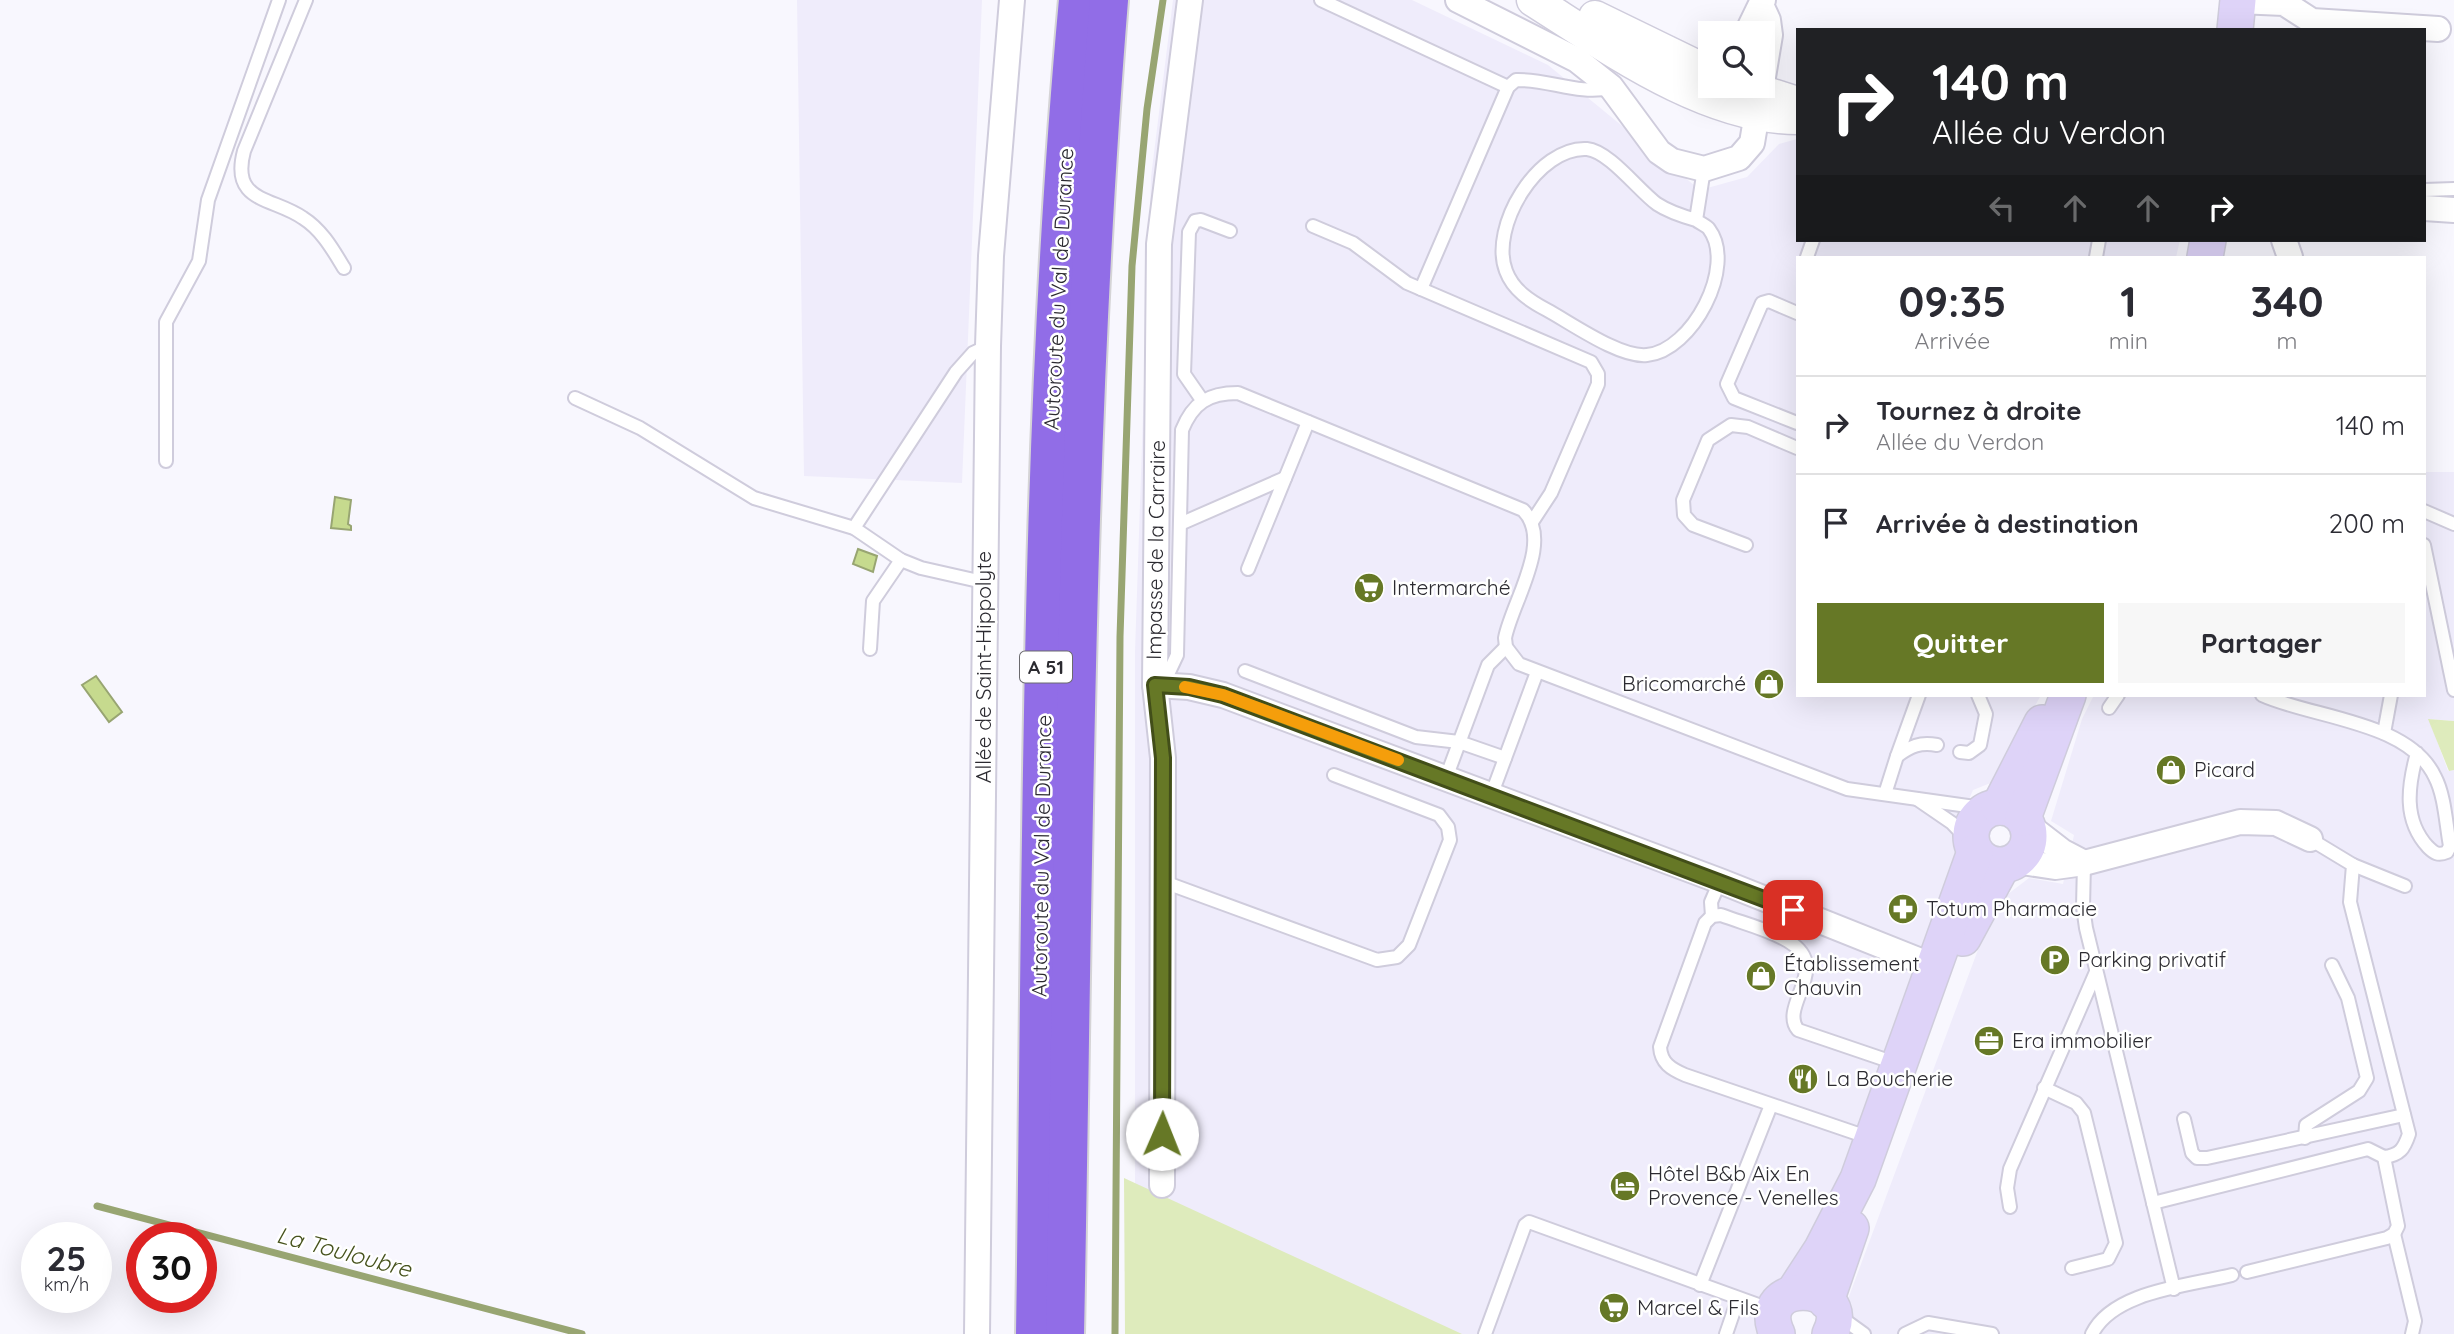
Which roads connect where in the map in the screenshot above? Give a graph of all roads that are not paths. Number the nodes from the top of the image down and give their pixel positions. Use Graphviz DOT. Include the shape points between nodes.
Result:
graph roads {
  1 [pos="279,0"];
  2 [pos="306,0"];
  3 [pos="1012,0"];
  4 [pos="1078,0"];
  5 [pos="1109,0"];
  6 [pos="1189,0"];
  7 [pos="1321,0"];
  8 [pos="1458,0"];
  9 [pos="1533,0"];
  10 [pos="1562,0"];
  11 [pos="1763,4"];
  12 [pos="2237,10"];
  13 [pos="1751,21"];
  14 [pos="1768,21"];
  15 [pos="2422,28"];
  16 [pos="2426,28"];
  17 [pos="2438,29"];
  18 [pos="1698,67"];
  19 [pos="1508,87"];
  20 [pos="1611,88"];
  21 [pos="1698,94"];
  22 [pos="1746,98"];
  23 [pos="1748,98"];
  24 [pos="1754,98"];
  25 [pos="1796,103"];
  26 [pos="1796,118"];
  27 [pos="1704,169"];
  28 [pos="2454,189"];
  29 [pos="2426,190"];
  30 [pos="2426,208"];
  31 [pos="2454,210"];
  32 [pos="1696,220"];
  33 [pos="1313,226"];
  34 [pos="1230,231"];
  35 [pos="344,268"];
  36 [pos="1421,289"];
  37 [pos="1796,313"];
  38 [pos="988,346"];
  39 [pos="575,398"];
  40 [pos="1202,400"];
  41 [pos="1308,422"];
  42 [pos="1796,423"];
  43 [pos="1796,447"];
  44 [pos="166,461"];
  45 [pos="1285,478"];
  46 [pos="2426,511"];
  47 [pos="1532,522"];
  48 [pos="1180,524"];
  49 [pos="2454,524"];
  50 [pos="854,528"];
  51 [pos="1746,545"];
  52 [pos="2426,555"];
  53 [pos="901,560"];
  54 [pos="1248,569"];
  55 [pos="983,582"];
  56 [pos="1506,647"];
  57 [pos="870,649"];
  58 [pos="1245,671"];
  59 [pos="1537,672"];
  60 [pos="1155,685"];
  61 [pos="2454,690"];
  62 [pos="1918,697"];
  63 [pos="1979,697"];
  64 [pos="2055,697"];
  65 [pos="2067,697"];
  66 [pos="2117,697"];
  67 [pos="2268,697"];
  68 [pos="2390,697"];
  69 [pos="2109,708"];
  70 [pos="2384,733"];
  71 [pos="1459,742"];
  72 [pos="1937,745"];
  73 [pos="1960,752"];
  74 [pos="2417,753"];
  75 [pos="1897,756"];
  76 [pos="1505,758"];
  77 [pos="1334,775"];
  78 [pos="1446,778"];
  79 [pos="1885,794"];
  80 [pos="1491,796"];
  81 [pos="1917,799"];
  82 [pos="2010,815"];
  83 [pos="2310,839"];
  84 [pos="1991,855"];
  85 [pos="2084,863"];
  86 [pos="2353,865"];
  87 [pos="1720,881"];
  88 [pos="1164,882"];
  89 [pos="2405,886"];
  90 [pos="1712,916"];
  91 [pos="2332,965"];
  92 [pos="1933,966"];
  93 [pos="2096,972"];
  94 [pos="1899,1064"];
  95 [pos="2044,1088"];
  96 [pos="1771,1105"];
  97 [pos="2404,1115"];
  98 [pos="2184,1119"];
  99 [pos="2305,1138"];
  100 [pos="1872,1139"];
  101 [pos="2384,1157"];
  102 [pos="1162,1185"];
  103 [pos="2152,1203"];
  104 [pos="2011,1208"];
  105 [pos="2394,1234"];
  106 [pos="2072,1268"];
  107 [pos="2247,1272"];
  108 [pos="2232,1275"];
  109 [pos="1700,1285"];
  110 [pos="2174,1289"];
  111 [pos="1738,1299"];
  112 [pos="1814,1318"];
  113 [pos="978,1334"];
  114 [pos="1035,1334"];
  115 [pos="1065,1334"];
  116 [pos="1485,1334"];
  117 [pos="1726,1334"];
  118 [pos="1905,1334"];
  119 [pos="1992,1334"];
  120 [pos="2092,1334"];
  121 [pos="2412,1334"];
  1 -- 44 [label="lane" via="208,201 199,261 166,322"];
  2 -- 35 [label="lane" via="244,151 240,176 256,196 314,226"];
  3 -- 38 [label="street, Allée de Saint-Hippolyte"];
  4 -- 114 [label="highway, Autoroute du Val de Durance / A 51" via="1054,352"];
  5 -- 115 [label="highway, Autoroute du Val de Durance / A 51" via="1093,195 1084,420"];
  6 -- 60 [label="street, Impasse de la Carraire" via="1159,244"];
  7 -- 19 [label="lane"];
  8 -- 20 [label="street" via="1577,60"];
  9 -- 21 [label="street" via="1621,56"];
  10 -- 18 [label="street"];
  11 -- 13 [label="street"];
  11 -- 14 [label="street"];
  12 -- 15 [label="street" via="2284,3 2312,21"];
  16 -- 17 [label="street"];
  19 -- 20 [label="lane" via="1516,80 1530,80 1594,91"];
  19 -- 36 [label="lane"];
  20 -- 27 [label="street" via="1659,152 1672,161"];
  22 -- 27 [label="street" via="1752,143 1739,158"];
  23 -- 26 [label="street"];
  24 -- 25 [label="street"];
  27 -- 32 [label="lane"];
  28 -- 29 [label="lane"];
  30 -- 31 [label="street"];
  32 -- 32 [label="lane" via="1656,203 1598,152 1570,151 1541,170 1513,208 1503,253 1505,270 1530,302 1627,353 1646,356 1662,352 1681,341 1696,321 1716,271 1709,229"];
  33 -- 36 [label="lane" via="1353,243 1390,273"];
  34 -- 40 [label="lane" via="1195,220 1189,232 1184,374"];
  36 -- 47 [label="lane" via="1591,362 1598,374 1598,384 1551,493"];
  37 -- 42 [label="lane" via="1769,301 1762,303 1727,384 1734,398"];
  38 -- 50 [label="lane" via="973,352 956,372"];
  38 -- 55 [label="street, Allée de Saint-Hippolyte"];
  39 -- 50 [label="lane" via="640,428 754,498"];
  40 -- 41 [label="lane" via="1219,393 1238,393"];
  40 -- 48 [label="lane" via="1181,430"];
  41 -- 45 [label="lane"];
  41 -- 47 [label="lane" via="1523,510"];
  43 -- 51 [label="lane" via="1731,425 1708,440 1683,500 1684,515 1693,525"];
  45 -- 48 [label="lane"];
  45 -- 54 [label="lane"];
  46 -- 49 [label="lane"];
  47 -- 56 [label="lane" via="1533,556 1507,628"];
  48 -- 60 [label="lane" via="1177,655 1169,672"];
  50 -- 53 [label="lane"];
  52 -- 61 [label="lane"];
  53 -- 55 [label="lane"];
  53 -- 57 [label="lane" via="873,601"];
  55 -- 113 [label="street, Allée de Saint-Hippolyte"];
  56 -- 59 [label="lane" via="1519,664"];
  56 -- 71 [label="lane" via="1488,665"];
  58 -- 71 [label="lane" via="1416,737"];
  59 -- 76 [label="lane"];
  59 -- 79 [label="lane" via="1830,784"];
  60 -- 78 [label="street" via="1223,695"];
  60 -- 88 [label="street, Impasse de la Carraire" via="1163,734"];
  62 -- 75 [label="lane"];
  63 -- 73 [label="lane" via="1986,714 1980,745"];
  64 -- 82 [label="main road"];
  65 -- 82 [label="main road"];
  66 -- 69 [label="lane"];
  67 -- 70 [label="lane"];
  68 -- 70 [label="lane"];
  70 -- 74 [label="lane"];
  71 -- 76 [label="lane"];
  71 -- 78 [label="lane"];
  72 -- 75 [label="lane" via="1913,745"];
  74 -- 74 [label="lane" via="2410,776 2411,820 2417,836 2440,855 2450,846 2436,777"];
  75 -- 79 [label="lane"];
  76 -- 80 [label="lane"];
  77 -- 88 [label="lane" via="1439,815 1448,827 1450,840 1414,932 1397,957 1377,960"];
  78 -- 80 [label="street"];
  79 -- 81 [label="lane"];
  80 -- 87 [label="street"];
  81 -- 82 [label="lane"];
  81 -- 84 [label="lane"];
  82 -- 84 [label="main road" via="2029,842"];
  82 -- 84 [label="main road" via="1976,819"];
  82 -- 85 [label="street"];
  83 -- 85 [label="street" via="2276,823 2240,822"];
  83 -- 86 [label="lane"];
  84 -- 85 [label="street" via="2055,867"];
  84 -- 92 [label="main road"];
  84 -- 112 [label="main road"];
  85 -- 93 [label="lane" via="2083,907"];
  86 -- 89 [label="lane"];
  86 -- 97 [label="lane" via="2350,902"];
  87 -- 90 [label="lane" via="1710,902"];
  87 -- 92 [label="street"];
  88 -- 102 [label="street, Impasse de la Carraire"];
  90 -- 94 [label="lane" via="1721,915 1788,941 1801,951 1807,977 1793,1017 1798,1030"];
  90 -- 96 [label="lane" via="1705,923 1660,1047 1661,1056 1674,1070"];
  91 -- 99 [label="lane" via="2348,998 2367,1077 2359,1091 2306,1125"];
  92 -- 94 [label="main road"];
  93 -- 95 [label="lane"];
  93 -- 103 [label="lane"];
  94 -- 100 [label="main road"];
  95 -- 104 [label="lane" via="2010,1169"];
  95 -- 106 [label="lane" via="2076,1102 2084,1113 2116,1243 2108,1259"];
  96 -- 100 [label="lane"];
  96 -- 109 [label="lane"];
  97 -- 99 [label="lane"];
  97 -- 101 [label="lane" via="2409,1134 2405,1147 2395,1156"];
  98 -- 99 [label="lane" via="2197,1158"];
  100 -- 112 [label="main road" via="1836,1224"];
  101 -- 103 [label="lane" via="2368,1149"];
  101 -- 105 [label="lane" via="2398,1226"];
  103 -- 110 [label="lane"];
  105 -- 107 [label="lane"];
  105 -- 121 [label="lane" via="2415,1321"];
  108 -- 110 [label="lane"];
  109 -- 111 [label="lane"];
  109 -- 116 [label="lane" via="1535,1222 1525,1225"];
  110 -- 120 [label="lane" via="2126,1301 2099,1320"];
  111 -- 112 [label="lane"];
  111 -- 117 [label="lane"];
  118 -- 119 [label="lane" via="1928,1323"];
}
